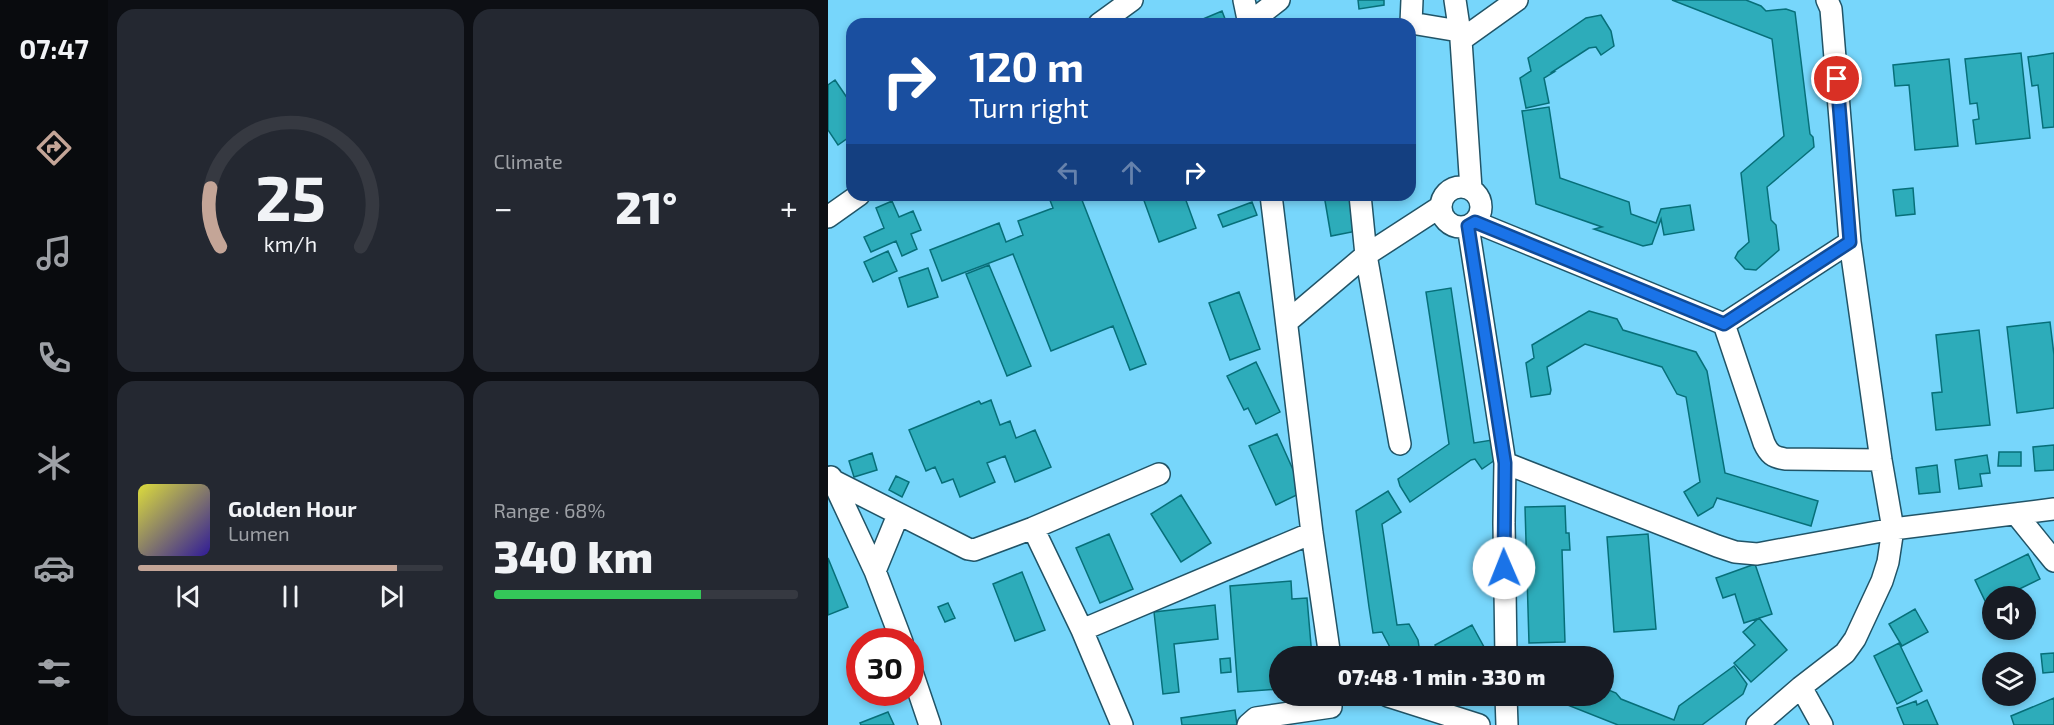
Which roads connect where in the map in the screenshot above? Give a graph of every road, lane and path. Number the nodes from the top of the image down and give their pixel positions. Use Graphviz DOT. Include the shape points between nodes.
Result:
graph roads {
  1 [pos="1132,0"];
  2 [pos="1244,0"];
  3 [pos="1279,0"];
  4 [pos="1412,0"];
  5 [pos="1455,0"];
  6 [pos="1517,0"];
  7 [pos="1827,0"];
  8 [pos="1107,18"];
  9 [pos="1248,18"];
  10 [pos="1256,18"];
  11 [pos="1410,18"];
  12 [pos="1416,26"];
  13 [pos="1460,36"];
  14 [pos="1471,189"];
  15 [pos="851,201"];
  16 [pos="1272,201"];
  17 [pos="1361,201"];
  18 [pos="1440,207"];
  19 [pos="828,217"];
  20 [pos="1472,224"];
  21 [pos="1850,242"];
  22 [pos="1366,255"];
  23 [pos="1288,321"];
  24 [pos="1724,324"];
  25 [pos="1400,444"];
  26 [pos="1881,460"];
  27 [pos="1505,463"];
  28 [pos="1159,474"];
  29 [pos="830,475"];
  30 [pos="2054,508"];
  31 [pos="898,514"];
  32 [pos="2016,514"];
  33 [pos="1033,528"];
  34 [pos="1893,530"];
  35 [pos="1312,533"];
  36 [pos="2054,561"];
  37 [pos="875,571"];
  38 [pos="897,628"];
  39 [pos="1082,630"];
  40 [pos="1328,646"];
  41 [pos="1506,646"];
  42 [pos="1800,687"];
  43 [pos="924,706"];
  44 [pos="1419,706"];
  45 [pos="1506,706"];
  46 [pos="1332,709"];
  47 [pos="930,725"];
  48 [pos="1122,725"];
  49 [pos="1248,725"];
  50 [pos="1479,725"];
  51 [pos="1507,725"];
  52 [pos="1757,725"];
  53 [pos="1822,725"];
  1 -- 8 [label="street"];
  2 -- 9 [label="street"];
  3 -- 10 [label="street"];
  4 -- 11 [label="street"];
  5 -- 13 [label="street"];
  6 -- 13 [label="street"];
  7 -- 21 [label="street" via="1831,9"];
  12 -- 13 [label="street"];
  13 -- 14 [label="street"];
  14 -- 18 [label="street" via="1463,186 1447,191"];
  14 -- 20 [label="street" via="1481,205"];
  15 -- 19 [label="street"];
  16 -- 23 [label="street"];
  17 -- 22 [label="street"];
  18 -- 20 [label="street" via="1449,224"];
  18 -- 22 [label="street"];
  20 -- 24 [label="street"];
  20 -- 27 [label="street"];
  21 -- 24 [label="street"];
  21 -- 26 [label="street"];
  22 -- 23 [label="street"];
  22 -- 25 [label="street"];
  23 -- 35 [label="street"];
  24 -- 26 [label="street" via="1764,443 1773,457"];
  26 -- 34 [label="street"];
  27 -- 34 [label="street" via="1735,552 1757,554"];
  27 -- 41 [label="street"];
  28 -- 33 [label="street"];
  29 -- 31 [label="street"];
  29 -- 37 [label="street"];
  30 -- 32 [label="street"];
  31 -- 33 [label="street" via="974,550"];
  31 -- 37 [label="street"];
  32 -- 34 [label="street"];
  32 -- 36 [label="street"];
  33 -- 39 [label="street"];
  34 -- 42 [label="street" via="1882,581 1855,639 1845,653"];
  35 -- 39 [label="street"];
  35 -- 40 [label="street"];
  37 -- 38 [label="street"];
  39 -- 48 [label="street"];
  42 -- 52 [label="street"];
  42 -- 53 [label="street"];
  43 -- 47 [label="street"];
  44 -- 50 [label="street"];
  45 -- 51 [label="street"];
  46 -- 49 [label="street" via="1256,718"];
}
